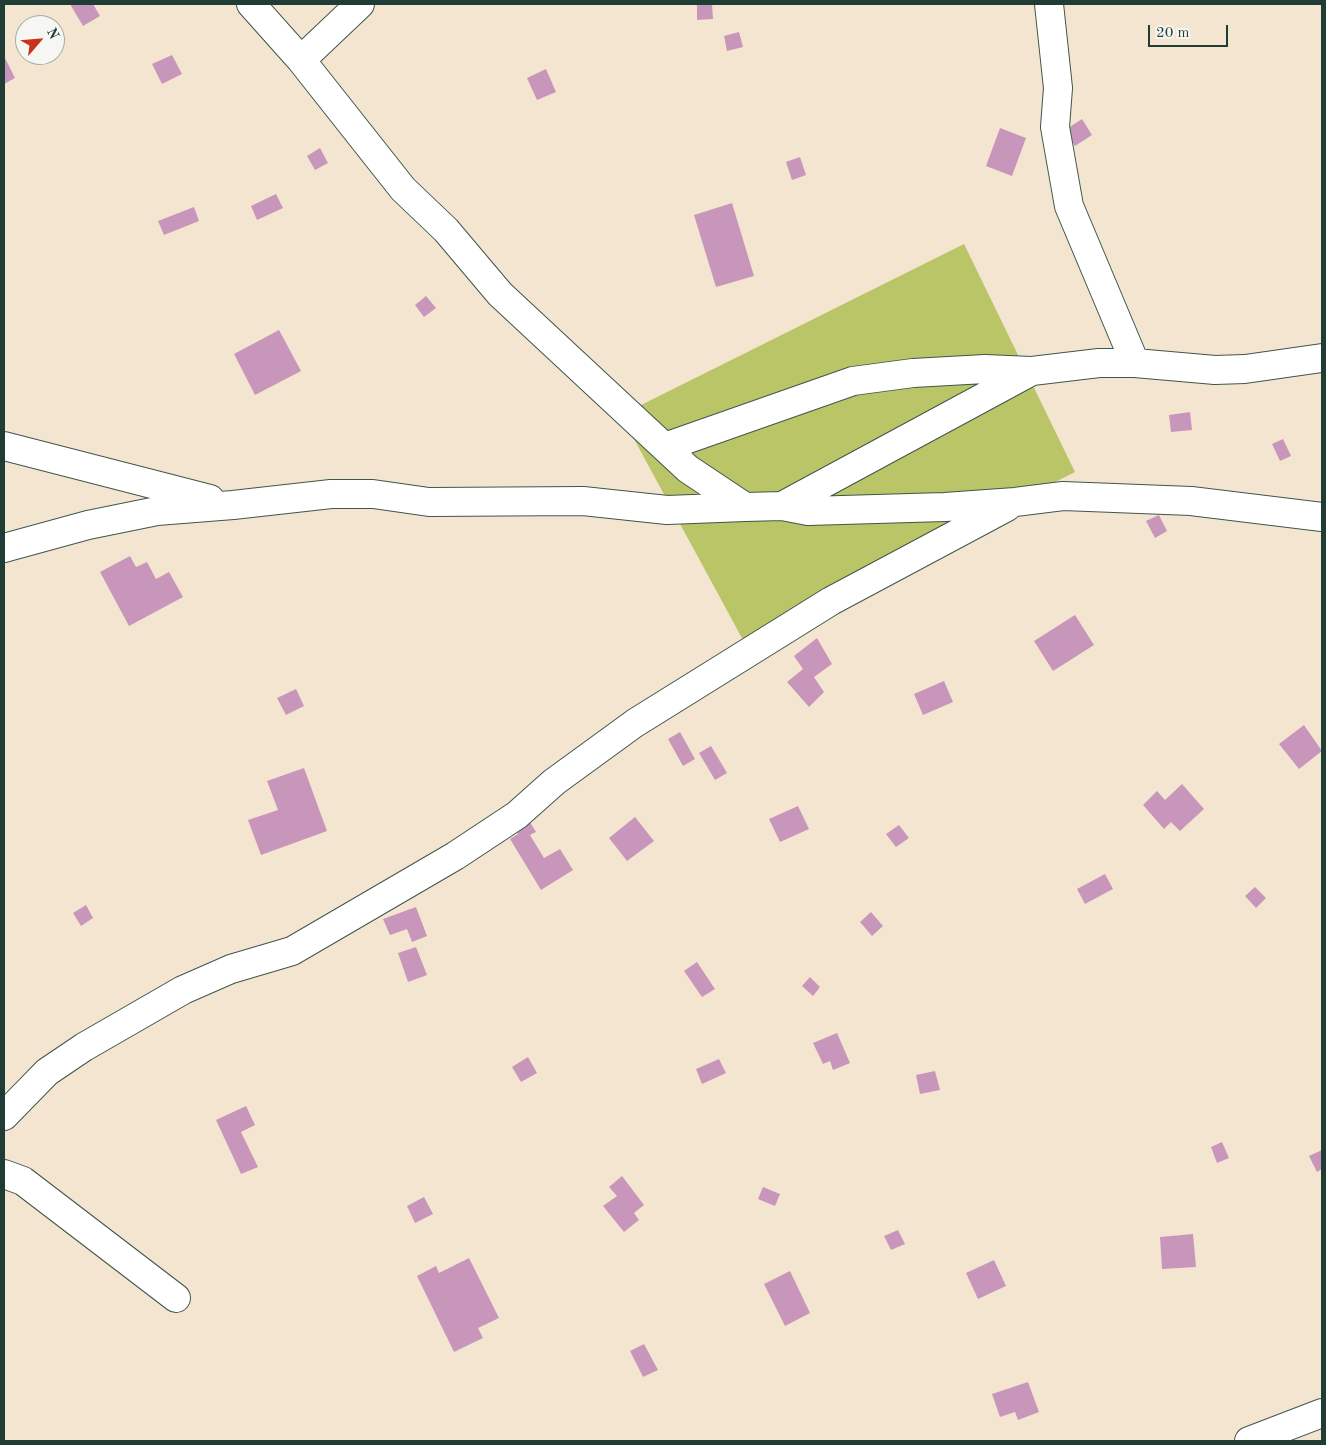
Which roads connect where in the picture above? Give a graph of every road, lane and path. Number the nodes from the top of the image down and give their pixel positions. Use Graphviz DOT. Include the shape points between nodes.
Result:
graph roads {
  1 [pos="251,4"];
  2 [pos="360,4"];
  3 [pos="1049,4"];
  4 [pos="301,60"];
  5 [pos="1322,358"];
  6 [pos="1135,363"];
  7 [pos="1032,371"];
  8 [pos="4,446"];
  9 [pos="665,447"];
  10 [pos="1015,502"];
  11 [pos="233,505"];
  12 [pos="745,506"];
  13 [pos="782,506"];
  14 [pos="1322,517"];
  15 [pos="4,548"];
  16 [pos="4,1116"];
  17 [pos="4,1174"];
  18 [pos="176,1298"];
  19 [pos="1322,1413"];
  20 [pos="1249,1441"];
  1 -- 4 [label="street"];
  2 -- 4 [label="street"];
  3 -- 6 [label="street" via="1058,88 1054,127 1069,206"];
  4 -- 9 [label="street" via="403,189 446,230 500,294"];
  5 -- 6 [label="street" via="1215,370"];
  6 -- 7 [label="street" via="1099,363"];
  7 -- 9 [label="street" via="976,369 853,381"];
  7 -- 13 [label="street"];
  8 -- 11 [label="street"];
  9 -- 12 [label="street" via="688,469"];
  10 -- 13 [label="street" via="808,511"];
  10 -- 14 [label="street" via="1063,496 1162,499"];
  10 -- 16 [label="street" via="831,601 643,718 554,782 517,815 454,856 292,951 231,969 183,990 84,1047 47,1072"];
  11 -- 12 [label="street" via="331,494 373,494 429,502 582,501 667,510"];
  11 -- 15 [label="street" via="158,510"];
  12 -- 13 [label="street"];
  17 -- 18 [label="street" via="23,1181"];
  19 -- 20 [label="street"];
}
